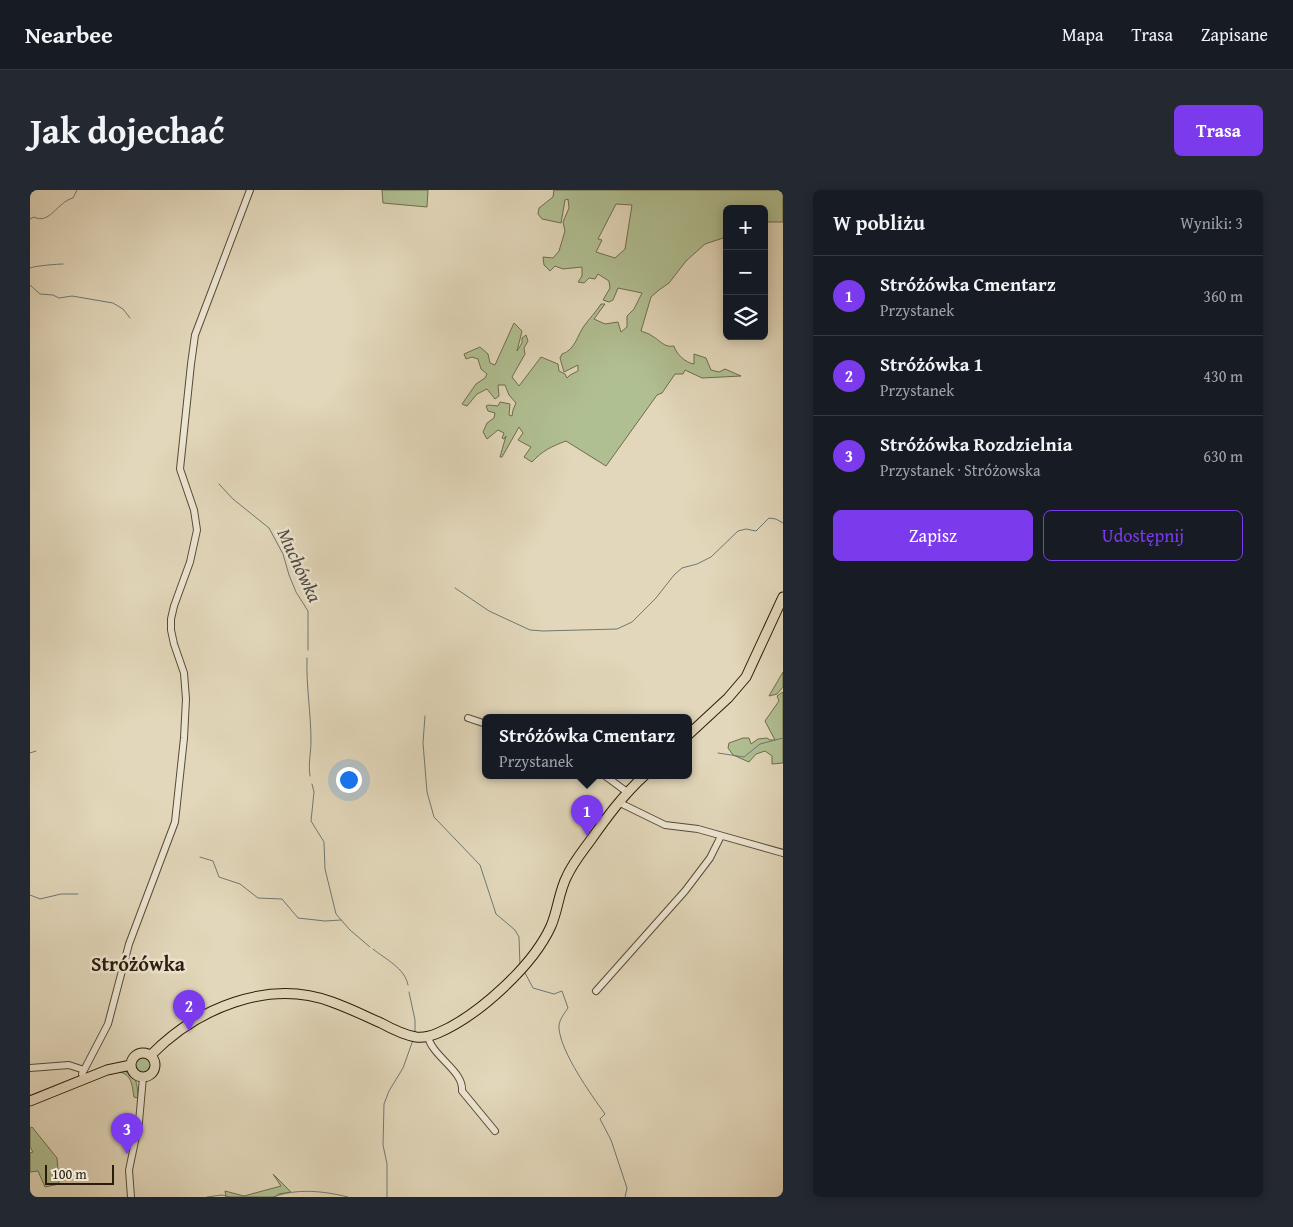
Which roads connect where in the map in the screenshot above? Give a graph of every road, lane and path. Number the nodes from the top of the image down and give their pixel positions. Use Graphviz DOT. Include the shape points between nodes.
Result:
graph roads {
  1 [pos="250,190"];
  2 [pos="783,597"];
  3 [pos="468,718"];
  4 [pos="482,723"];
  5 [pos="692,731"];
  6 [pos="609,779"];
  7 [pos="641,779"];
  8 [pos="627,792"];
  9 [pos="618,802"];
  10 [pos="721,836"];
  11 [pos="783,854"];
  12 [pos="596,991"];
  13 [pos="428,1037"];
  14 [pos="151,1055"];
  15 [pos="130,1065"];
  16 [pos="30,1068"];
  17 [pos="84,1075"];
  18 [pos="143,1077"];
  19 [pos="30,1101"];
  20 [pos="495,1131"];
  21 [pos="131,1197"];
  1 -- 17 [label="street" via="195,335 191,357 180,469 197,530 170,630 184,673 186,699 175,822 129,944 108,1024"];
  2 -- 5 [label="main road" via="746,677"];
  3 -- 4 [label="street"];
  6 -- 8 [label="street"];
  7 -- 8 [label="main road"];
  8 -- 9 [label="main road"];
  9 -- 10 [label="street" via="665,825"];
  9 -- 13 [label="main road" via="566,876 551,925 522,968 465,1018"];
  10 -- 11 [label="street"];
  10 -- 12 [label="street" via="710,858 686,891"];
  13 -- 14 [label="main road" via="414,1036 316,997 267,995 238,1000 211,1011 174,1034"];
  13 -- 20 [label="street" via="460,1079 462,1091"];
  14 -- 15 [label="main road" via="142,1052 134,1056"];
  14 -- 18 [label="main road" via="155,1069"];
  15 -- 17 [label="main road"];
  15 -- 18 [label="main road" via="134,1074"];
  16 -- 17 [label="street" via="69,1064"];
  17 -- 19 [label="main road"];
  18 -- 21 [label="street" via="139,1122 129,1170"];
}
